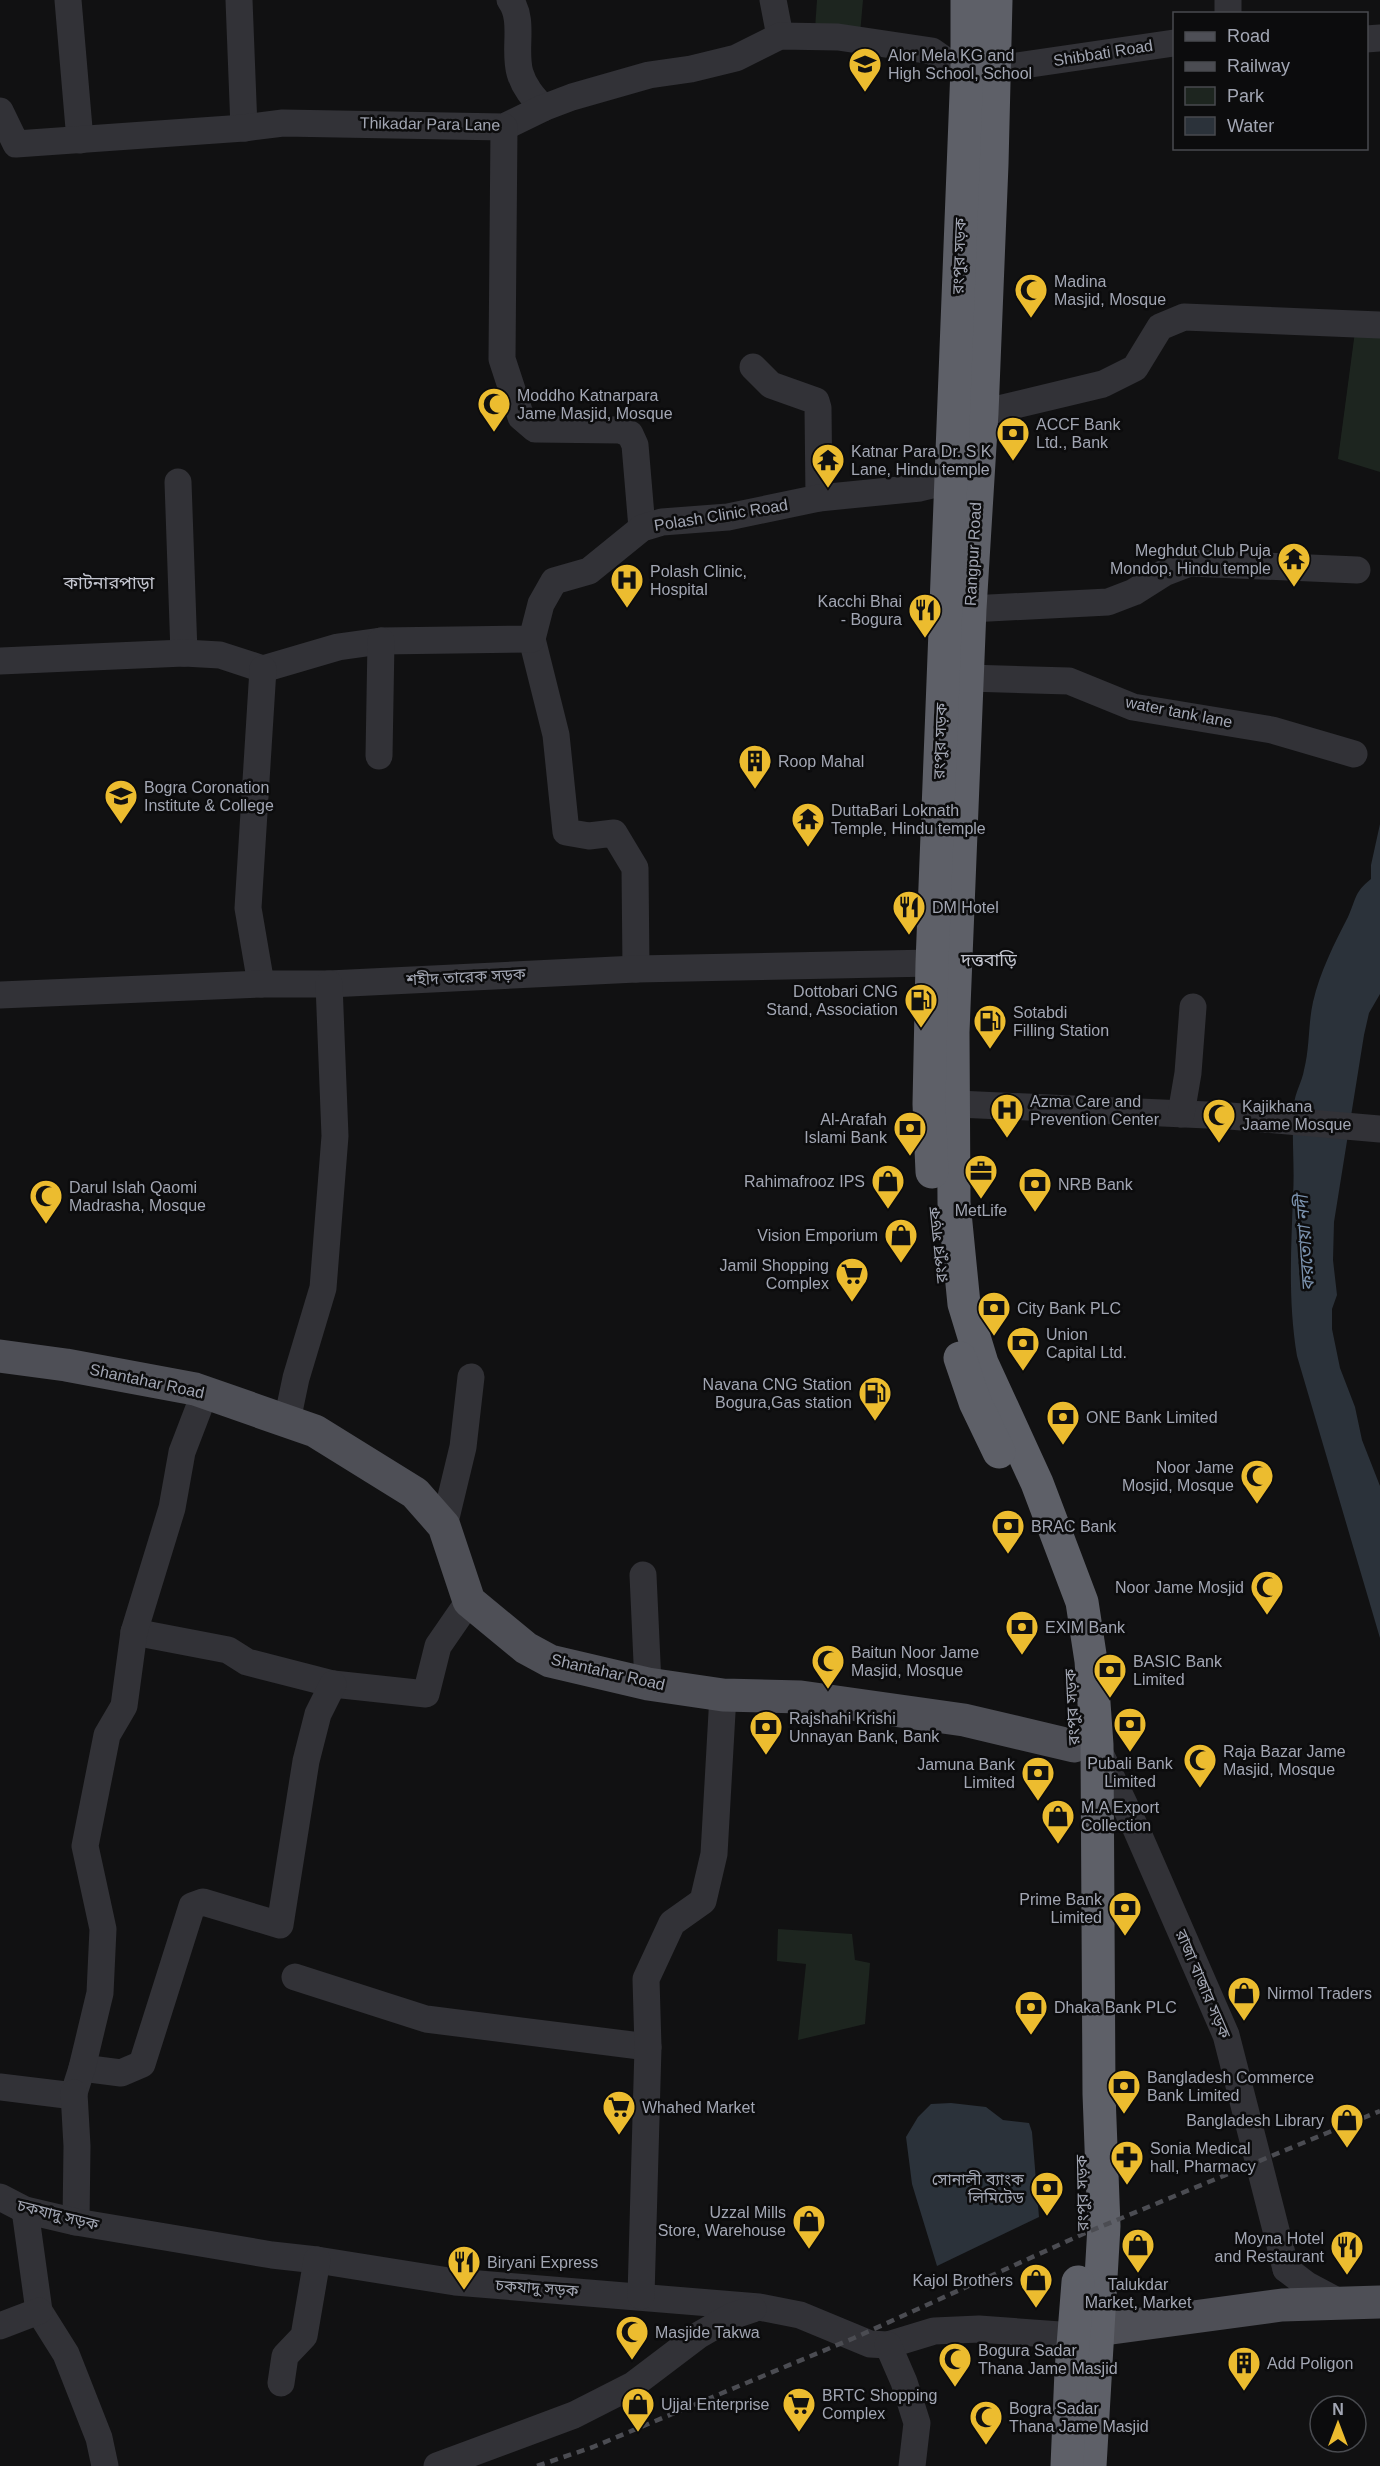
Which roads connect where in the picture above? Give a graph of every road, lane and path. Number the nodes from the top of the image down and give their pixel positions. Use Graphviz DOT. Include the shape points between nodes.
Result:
graph roads {
  1 [pos="68,0"];
  2 [pos="239,0"];
  3 [pos="510,0"];
  4 [pos="773,0"];
  5 [pos="967,0"];
  6 [pos="996,0"];
  7 [pos="780,36"];
  8 [pos="1173,43"];
  9 [pos="981,69"];
  10 [pos="543,108"];
  11 [pos="0,111"];
  12 [pos="504,127"];
  13 [pos="244,128"];
  14 [pos="80,140"];
  15 [pos="1380,325"];
  16 [pos="753,367"];
  17 [pos="982,413"];
  18 [pos="949,481"];
  19 [pos="178,482"];
  20 [pos="819,498"];
  21 [pos="642,528"];
  22 [pos="1357,570"];
  23 [pos="970,609"];
  24 [pos="532,639"];
  25 [pos="381,641"];
  26 [pos="184,653"];
  27 [pos="0,661"];
  28 [pos="263,669"];
  29 [pos="968,678"];
  30 [pos="1354,754"];
  31 [pos="379,756"];
  32 [pos="944,963"];
  33 [pos="636,969"];
  34 [pos="261,984"];
  35 [pos="329,984"];
  36 [pos="0,995"];
  37 [pos="1193,1007"];
  38 [pos="941,1103"];
  39 [pos="1181,1114"];
  40 [pos="1380,1129"];
  41 [pos="0,1356"];
  42 [pos="471,1377"];
  43 [pos="205,1392"];
  44 [pos="287,1421"];
  45 [pos="444,1526"];
  46 [pos="643,1575"];
  47 [pos="468,1601"];
  48 [pos="134,1632"];
  49 [pos="333,1684"];
  50 [pos="648,1684"];
  51 [pos="723,1695"];
  52 [pos="1085,1746"];
  53 [pos="295,1977"];
  54 [pos="648,2047"];
  55 [pos="78,2081"];
  56 [pos="0,2087"];
  57 [pos="0,2197"];
  58 [pos="24,2210"];
  59 [pos="76,2222"];
  60 [pos="317,2260"];
  61 [pos="1286,2269"];
  62 [pos="642,2296"];
  63 [pos="1380,2302"];
  64 [pos="1341,2303"];
  65 [pos="759,2307"];
  66 [pos="1264,2307"];
  67 [pos="39,2311"];
  68 [pos="0,2326"];
  69 [pos="1086,2333"];
  70 [pos="888,2345"];
  71 [pos="281,2383"];
  72 [pos="105,2466"];
  73 [pos="437,2466"];
  74 [pos="912,2466"];
  75 [pos="1067,2466"];
  76 [pos="1090,2466"];
  1 -- 14 [label="street"];
  2 -- 13 [label="street"];
  3 -- 10 [label="street" via="516,15 519,72"];
  4 -- 7 [label="street"];
  5 -- 9 [label="highway, রংপুর সড়ক"];
  6 -- 9 [label="highway, Rangpur Road"];
  7 -- 9 [label="street, Thikadar Para Lane" via="838,36 932,51 952,65"];
  7 -- 10 [label="street, Thikadar Para Lane" via="736,58 649,75"];
  8 -- 9 [label="street, Shibbati Road"];
  9 -- 17 [label="highway, Rangpur Road"];
  9 -- 18 [label="highway, রংপুর সড়ক"];
  10 -- 12 [label="street, Thikadar Para Lane"];
  11 -- 14 [label="street, Thikadar Para Lane" via="16,144"];
  12 -- 13 [label="street, Thikadar Para Lane" via="283,123"];
  12 -- 21 [label="street" via="502,359 521,417 535,429 620,430 630,434"];
  13 -- 14 [label="street, Thikadar Para Lane"];
  15 -- 17 [label="street" via="1184,317 1160,327 1135,368 1111,380"];
  16 -- 20 [label="street" via="771,385 816,401"];
  17 -- 23 [label="highway, Rangpur Road"];
  18 -- 20 [label="street, Polash Clinic Road" via="920,488"];
  18 -- 32 [label="highway, রংপুর সড়ক"];
  19 -- 26 [label="street"];
  20 -- 21 [label="street, Polash Clinic Road" via="728,517 662,522"];
  21 -- 24 [label="street, Polash Clinic Road" via="589,571 554,581 541,604"];
  22 -- 23 [label="street" via="1190,563 1108,602"];
  23 -- 29 [label="highway, Rangpur Road"];
  24 -- 25 [label="street"];
  24 -- 33 [label="street" via="556,735 566,832 589,836 614,833 634,868"];
  25 -- 28 [label="street" via="338,647"];
  25 -- 31 [label="street"];
  26 -- 27 [label="street"];
  26 -- 28 [label="street" via="220,656"];
  28 -- 34 [label="street" via="248,908"];
  29 -- 30 [label="street, water tank lane" via="1069,681 1133,706 1272,730"];
  29 -- 32 [label="highway, Rangpur Road"];
  32 -- 33 [label="street, শহীদ তারেক সড়ক"];
  32 -- 38 [label="highway, রংপুর সড়ক"];
  33 -- 35 [label="street, শহীদ তারেক সড়ক"];
  34 -- 35 [label="street, শহীদ তারেক সড়ক"];
  34 -- 36 [label="street, শহীদ তারেক সড়ক"];
  35 -- 44 [label="street" via="335,1136 323,1288"];
  37 -- 39 [label="street"];
  38 -- 39 [label="street"];
  38 -- 52 [label="highway, রংপুর সড়ক" via="935,1242 945,1314 975,1402 1056,1588"];
  39 -- 40 [label="street"];
  41 -- 43 [label="main road, Shantahar Road"];
  42 -- 45 [label="street" via="463,1447"];
  43 -- 44 [label="main road, Shantahar Road"];
  43 -- 48 [label="street" via="182,1452 172,1508"];
  44 -- 45 [label="main road, Shantahar Road" via="315,1431 415,1493"];
  45 -- 47 [label="main road, Shantahar Road"];
  46 -- 50 [label="street"];
  47 -- 49 [label="street" via="438,1646 426,1694"];
  47 -- 50 [label="main road, Shantahar Road" via="526,1648 550,1661"];
  48 -- 49 [label="street" via="228,1650 247,1662"];
  48 -- 55 [label="street" via="124,1706 107,1735 85,1846 103,1929 100,1993"];
  49 -- 55 [label="street" via="318,1714 306,1761 280,1925 203,1902 192,1906 141,2064 121,2073"];
  50 -- 51 [label="main road, Shantahar Road"];
  51 -- 52 [label="main road, Shantahar Road" via="801,1697 964,1720"];
  51 -- 54 [label="street" via="714,1854 703,1901 672,1923 646,1979"];
  52 -- 61 [label="street, রাজা বাজার সড়ক" via="1137,1831 1226,2035"];
  52 -- 69 [label="highway, রংপুর সড়ক"];
  53 -- 54 [label="street" via="426,2019"];
  54 -- 62 [label="street"];
  55 -- 56 [label="street" via="66,2095"];
  55 -- 59 [label="street"];
  57 -- 58 [label="street, চকযাদু সড়ক"];
  58 -- 59 [label="street, চকযাদু সড়ক"];
  58 -- 67 [label="street"];
  59 -- 60 [label="street, চকযাদু সড়ক"];
  60 -- 62 [label="street, চকযাদু সড়ক" via="455,2282"];
  60 -- 71 [label="street" via="304,2336 285,2356"];
  61 -- 64 [label="street"];
  61 -- 66 [label="street" via="1276,2294"];
  62 -- 65 [label="street, চকযাদু সড়ক"];
  63 -- 64 [label="main road"];
  64 -- 66 [label="main road"];
  65 -- 70 [label="street, চকযাদু সড়ক" via="800,2315 870,2344"];
  65 -- 73 [label="street" via="707,2330 633,2385 574,2415"];
  66 -- 69 [label="main road"];
  67 -- 68 [label="street"];
  67 -- 72 [label="street" via="66,2354 99,2438"];
  69 -- 70 [label="street, চকযাদু সড়ক" via="946,2330"];
  69 -- 75 [label="highway, রংপুর সড়ক"];
  69 -- 76 [label="highway, রংপুর সড়ক"];
  70 -- 74 [label="street" via="916,2423"];
}
